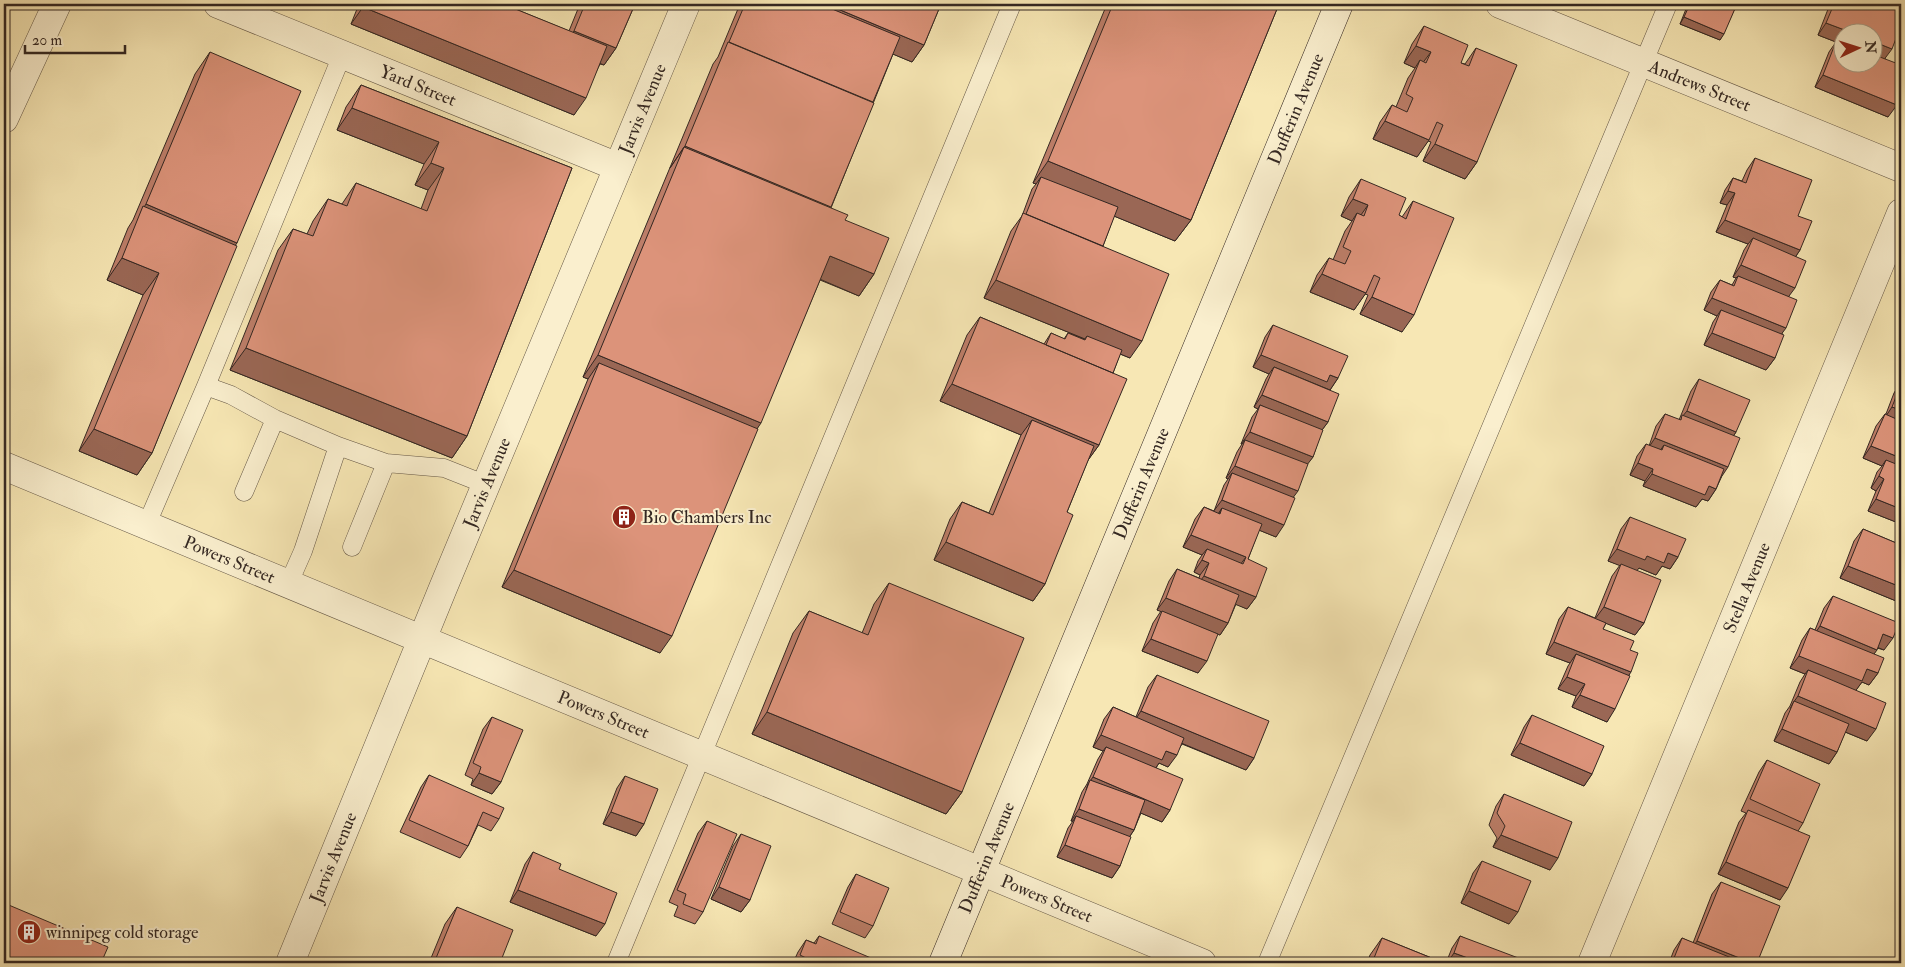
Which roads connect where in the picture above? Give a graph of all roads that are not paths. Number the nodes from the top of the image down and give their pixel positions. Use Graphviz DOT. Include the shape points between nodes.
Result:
graph roads {
  1 [pos="57,4"];
  2 [pos="218,4"];
  3 [pos="686,4"];
  4 [pos="1012,4"];
  5 [pos="1339,4"];
  6 [pos="1500,4"];
  7 [pos="1668,4"];
  8 [pos="342,55"];
  9 [pos="1643,64"];
  10 [pos="4,119"];
  11 [pos="618,167"];
  12 [pos="1901,168"];
  13 [pos="1901,213"];
  14 [pos="206,386"];
  15 [pos="276,419"];
  16 [pos="338,446"];
  17 [pos="386,463"];
  18 [pos="4,466"];
  19 [pos="487,485"];
  20 [pos="244,492"];
  21 [pos="146,526"];
  22 [pos="352,547"];
  23 [pos="288,585"];
  24 [pos="422,641"];
  25 [pos="702,756"];
  26 [pos="981,870"];
  27 [pos="290,963"];
  28 [pos="616,963"];
  29 [pos="943,963"];
  30 [pos="1202,963"];
  31 [pos="1267,963"];
  32 [pos="1592,963"];
  1 -- 10 [label="street"];
  2 -- 8 [label="street, Yard Street"];
  3 -- 11 [label="street, Jarvis Avenue"];
  4 -- 25 [label="lane"];
  5 -- 26 [label="street, Dufferin Avenue"];
  6 -- 9 [label="street, Andrews Street"];
  7 -- 9 [label="lane"];
  8 -- 11 [label="street, Yard Street"];
  8 -- 14 [label="lane"];
  9 -- 12 [label="street, Andrews Street"];
  9 -- 31 [label="lane"];
  11 -- 19 [label="street, Jarvis Avenue"];
  13 -- 32 [label="street, Stella Avenue"];
  14 -- 15 [label="lane" via="231,395"];
  14 -- 21 [label="lane"];
  15 -- 16 [label="lane"];
  15 -- 20 [label="lane"];
  16 -- 17 [label="lane"];
  16 -- 23 [label="lane" via="303,551"];
  17 -- 19 [label="lane" via="444,468"];
  17 -- 22 [label="lane"];
  18 -- 21 [label="street, Powers Street"];
  19 -- 24 [label="street, Jarvis Avenue"];
  21 -- 23 [label="street, Powers Street"];
  23 -- 24 [label="street, Powers Street"];
  24 -- 25 [label="street, Powers Street"];
  24 -- 27 [label="street, Jarvis Avenue"];
  25 -- 26 [label="street, Powers Street"];
  25 -- 28 [label="lane"];
  26 -- 29 [label="street, Dufferin Avenue"];
  26 -- 30 [label="street, Powers Street"];
}
